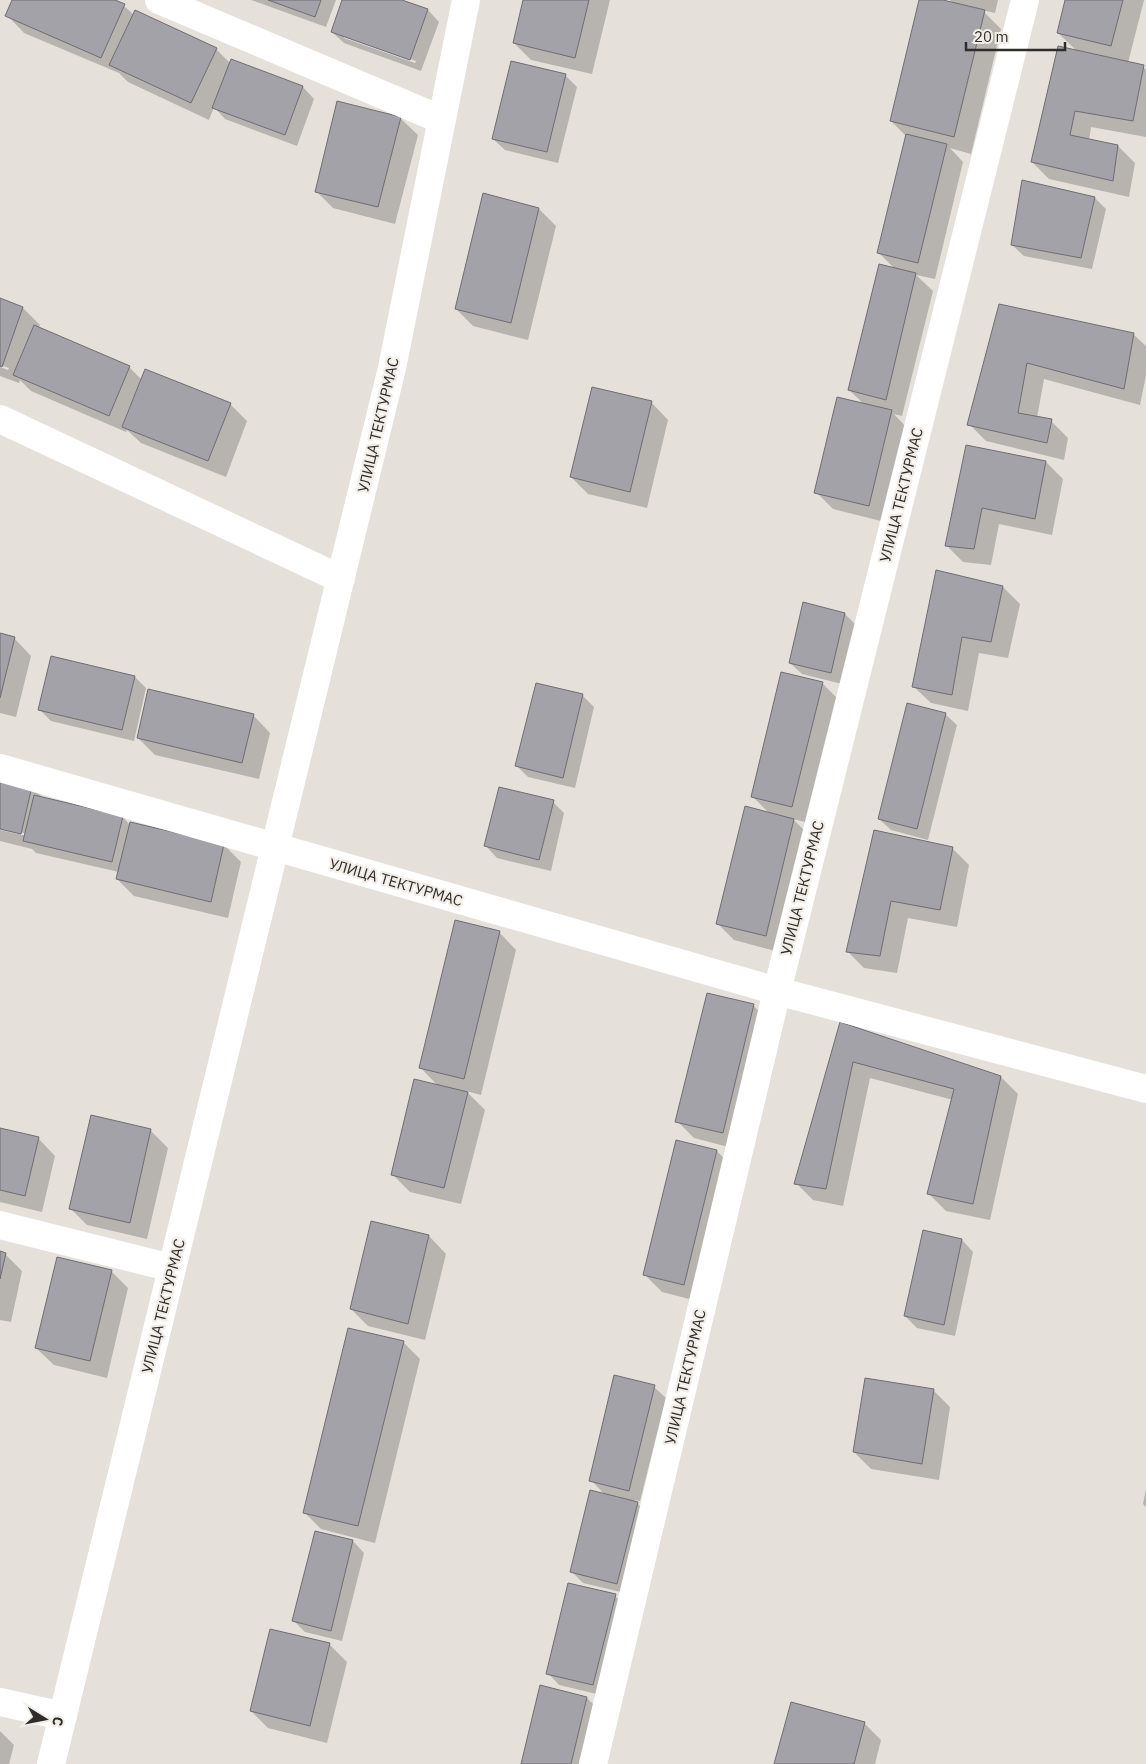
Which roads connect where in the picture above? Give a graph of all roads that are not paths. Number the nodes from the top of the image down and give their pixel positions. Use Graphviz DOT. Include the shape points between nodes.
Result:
graph roads {
  1 [pos="159,0"];
  2 [pos="466,0"];
  3 [pos="1025,0"];
  4 [pos="442,120"];
  5 [pos="0,420"];
  6 [pos="341,579"];
  7 [pos="0,768"];
  8 [pos="275,847"];
  9 [pos="777,990"];
  10 [pos="1146,1089"];
  11 [pos="0,1225"];
  12 [pos="172,1268"];
  13 [pos="0,1702"];
  14 [pos="63,1716"];
  15 [pos="51,1764"];
  16 [pos="593,1764"];
  1 -- 4 [label="street"];
  2 -- 4 [label="street, УЛИЦА ТЕКТУРМАС"];
  3 -- 9 [label="street, УЛИЦА ТЕКТУРМАС"];
  4 -- 6 [label="street, УЛИЦА ТЕКТУРМАС" via="392,368"];
  5 -- 6 [label="street"];
  6 -- 8 [label="street, УЛИЦА ТЕКТУРМАС"];
  7 -- 8 [label="street, УЛИЦА ТЕКТУРМАС"];
  8 -- 9 [label="street, УЛИЦА ТЕКТУРМАС"];
  8 -- 12 [label="street, УЛИЦА ТЕКТУРМАС"];
  9 -- 10 [label="street, УЛИЦА ТЕКТУРМАС"];
  9 -- 16 [label="street, УЛИЦА ТЕКТУРМАС"];
  11 -- 12 [label="street"];
  12 -- 14 [label="street, УЛИЦА ТЕКТУРМАС"];
  13 -- 14 [label="street"];
  14 -- 15 [label="street, УЛИЦА ТЕКТУРМАС"];
}
